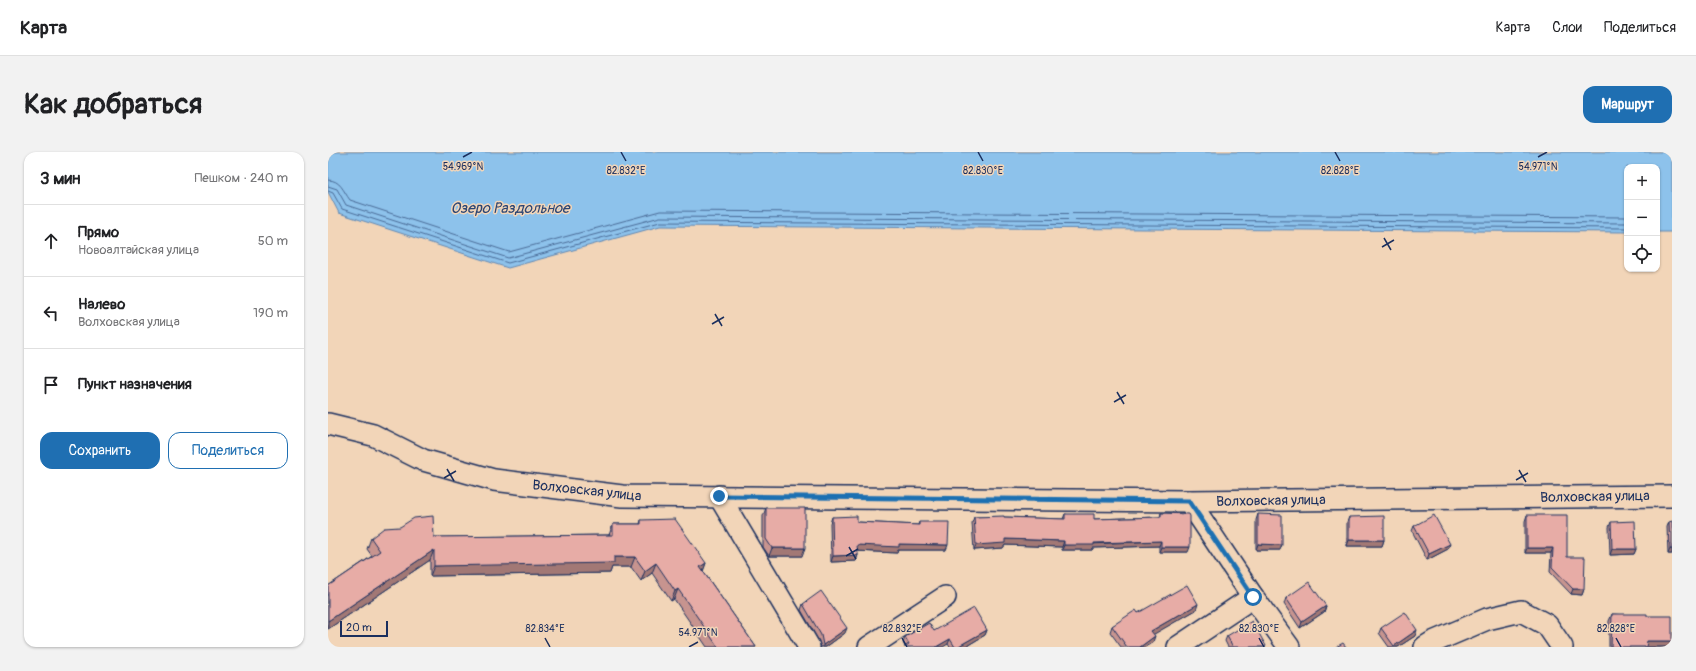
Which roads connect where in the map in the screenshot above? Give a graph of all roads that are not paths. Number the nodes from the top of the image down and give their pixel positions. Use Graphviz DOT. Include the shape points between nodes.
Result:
graph roads {
  1 [pos="328,424"];
  2 [pos="719,496"];
  3 [pos="1672,496"];
  4 [pos="1189,501"];
  5 [pos="945,597"];
  6 [pos="1253,597"];
  7 [pos="809,647"];
  8 [pos="869,647"];
  9 [pos="1178,647"];
  10 [pos="1289,647"];
  11 [pos="1425,647"];
  12 [pos="1562,647"];
  1 -- 2 [label="street, Волховская улица" via="373,435 423,460 494,480 622,496"];
  2 -- 4 [label="street, Волховская улица"];
  2 -- 7 [label="street"];
  3 -- 4 [label="street, Волховская улица"];
  4 -- 6 [label="street"];
  5 -- 8 [label="street"];
  6 -- 9 [label="street"];
  6 -- 10 [label="street"];
  11 -- 12 [label="street" via="1487,619 1520,611 1547,625"];
}
